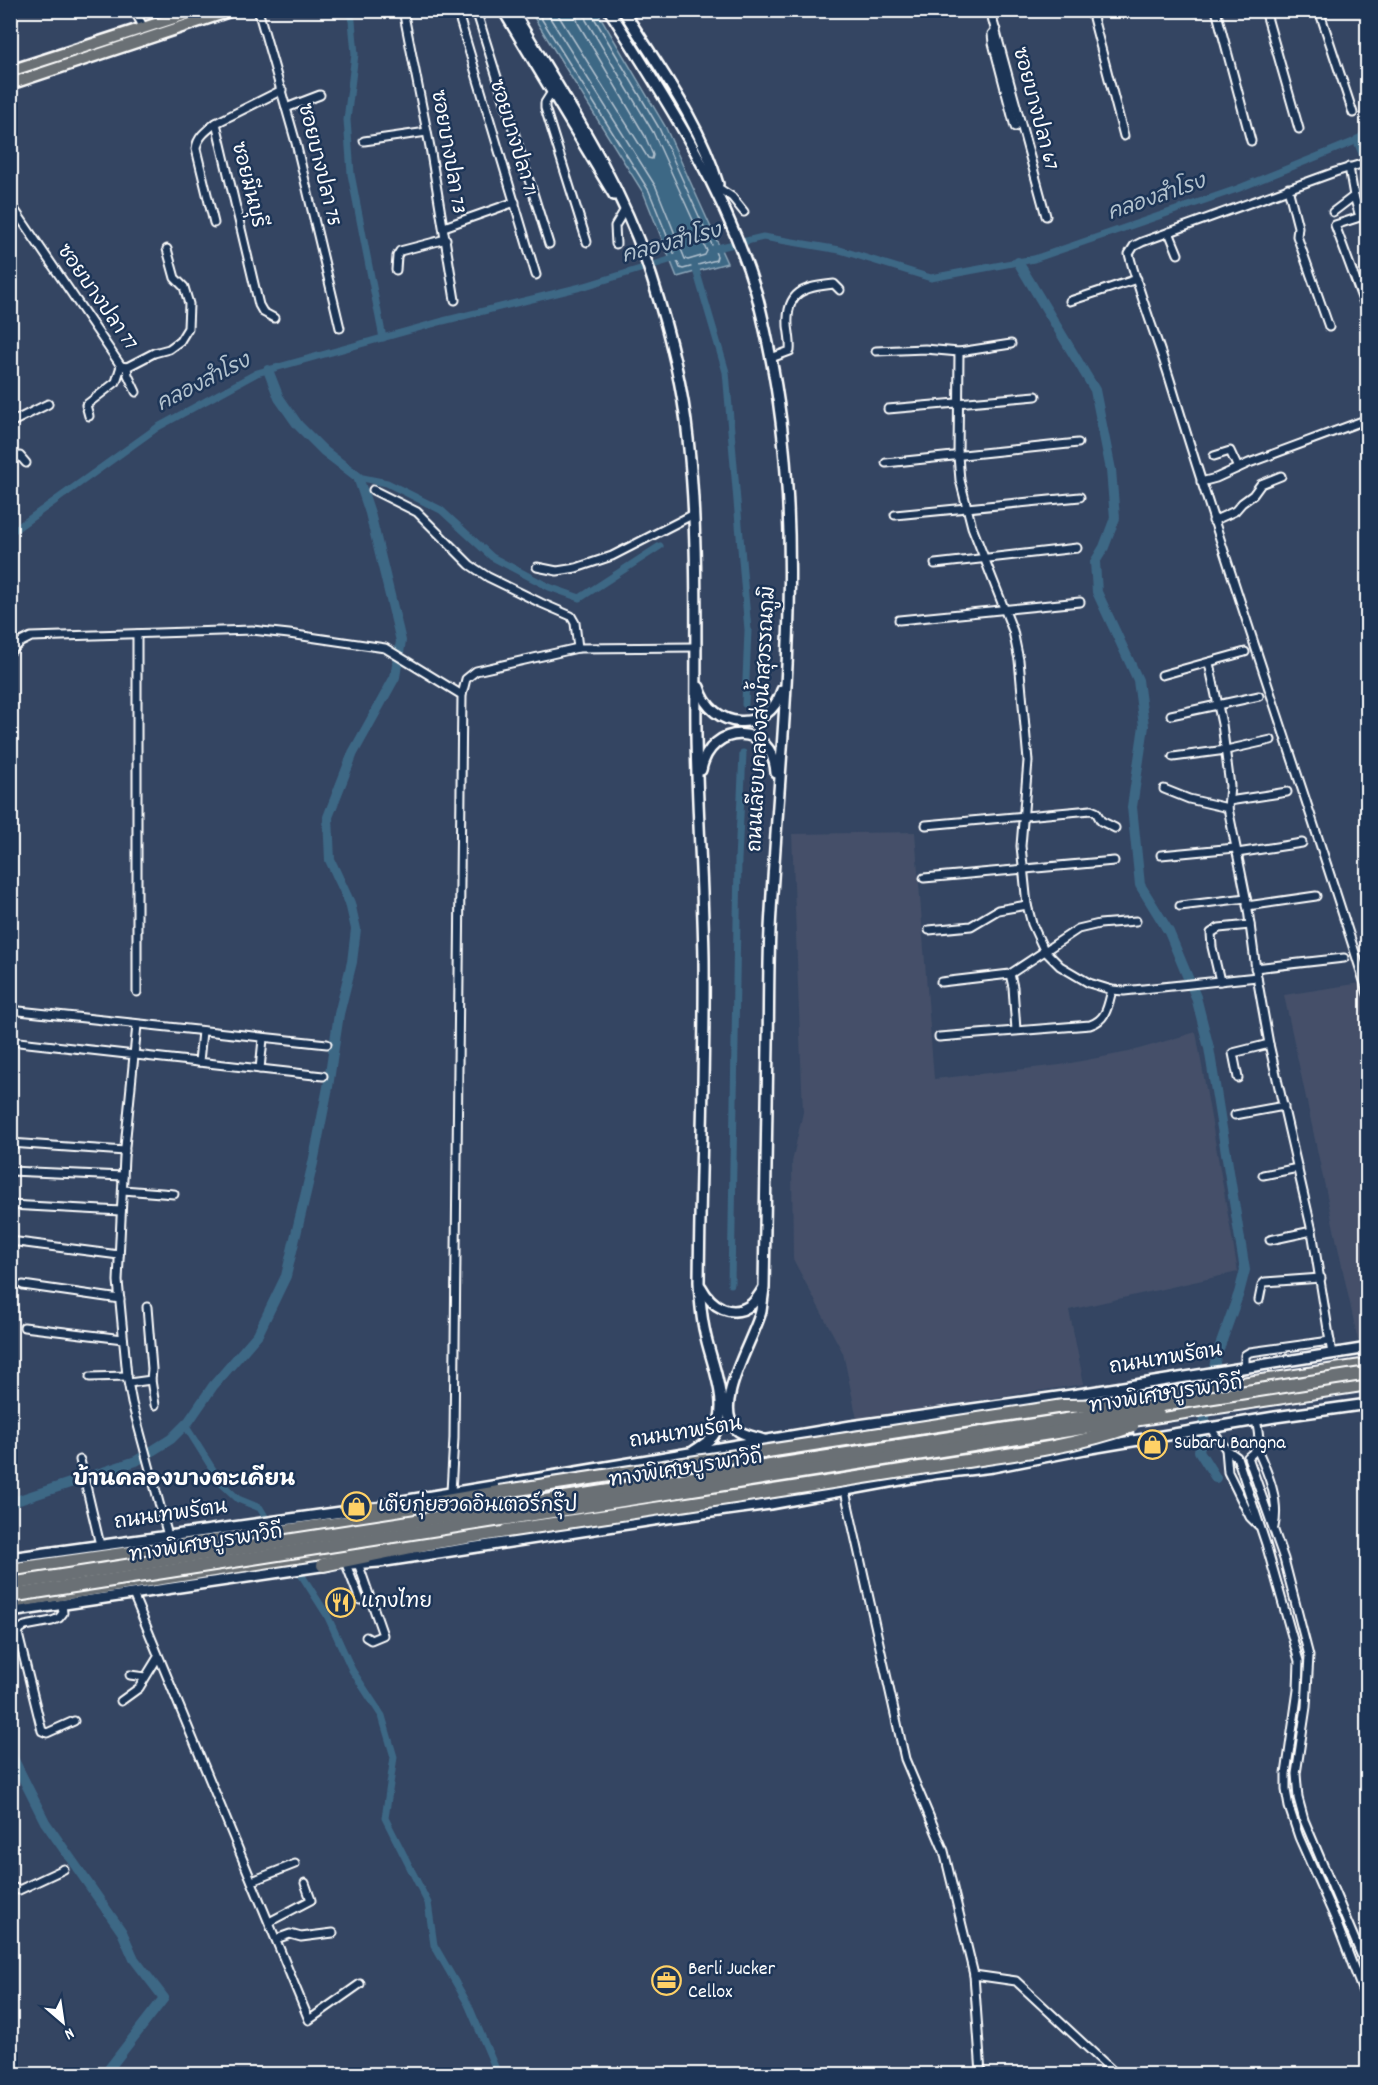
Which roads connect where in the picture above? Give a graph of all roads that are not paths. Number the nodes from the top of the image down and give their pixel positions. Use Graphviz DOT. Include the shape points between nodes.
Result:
graph roads {
  1 [pos="134,10"];
  2 [pos="199,10"];
  3 [pos="233,10"];
  4 [pos="258,10"];
  5 [pos="403,10"];
  6 [pos="457,10"];
  7 [pos="476,10"];
  8 [pos="503,10"];
  9 [pos="512,10"];
  10 [pos="609,10"];
  11 [pos="623,10"];
  12 [pos="990,10"];
  13 [pos="1091,10"];
  14 [pos="1216,10"];
  15 [pos="1265,10"];
  16 [pos="1319,10"];
  17 [pos="144,28"];
  18 [pos="996,30"];
  19 [pos="10,71"];
  20 [pos="10,84"];
  21 [pos="282,90"];
  22 [pos="552,92"];
  23 [pos="320,95"];
  24 [pos="286,108"];
  25 [pos="1353,113"];
  26 [pos="216,123"];
  27 [pos="1015,127"];
  28 [pos="1299,129"];
  29 [pos="427,132"];
  30 [pos="1124,136"];
  31 [pos="364,141"];
  32 [pos="1251,141"];
  33 [pos="1366,163"];
  34 [pos="1349,167"];
  35 [pos="1288,188"];
  36 [pos="720,189"];
  37 [pos="1354,196"];
  38 [pos="515,202"];
  39 [pos="722,202"];
  40 [pos="10,203"];
  41 [pos="744,212"];
  42 [pos="1333,212"];
  43 [pos="1046,216"];
  44 [pos="628,217"];
  45 [pos="214,223"];
  46 [pos="444,227"];
  47 [pos="1169,232"];
  48 [pos="446,239"];
  49 [pos="587,242"];
  50 [pos="549,244"];
  51 [pos="616,244"];
  52 [pos="167,249"];
  53 [pos="1178,254"];
  54 [pos="396,270"];
  55 [pos="536,275"];
  56 [pos="1137,279"];
  57 [pos="840,290"];
  58 [pos="455,300"];
  59 [pos="1070,301"];
  60 [pos="1368,305"];
  61 [pos="274,318"];
  62 [pos="1329,327"];
  63 [pos="340,328"];
  64 [pos="1011,344"];
  65 [pos="876,351"];
  66 [pos="959,352"];
  67 [pos="771,357"];
  68 [pos="124,367"];
  69 [pos="136,392"];
  70 [pos="1036,396"];
  71 [pos="960,403"];
  72 [pos="48,404"];
  73 [pos="888,409"];
  74 [pos="89,416"];
  75 [pos="1368,420"];
  76 [pos="10,423"];
  77 [pos="1078,443"];
  78 [pos="958,456"];
  79 [pos="1214,456"];
  80 [pos="10,458"];
  81 [pos="26,463"];
  82 [pos="886,463"];
  83 [pos="1238,468"];
  84 [pos="1281,476"];
  85 [pos="1201,482"];
  86 [pos="373,490"];
  87 [pos="1080,497"];
  88 [pos="966,507"];
  89 [pos="694,514"];
  90 [pos="895,515"];
  91 [pos="1213,521"];
  92 [pos="1077,548"];
  93 [pos="984,559"];
  94 [pos="935,564"];
  95 [pos="537,567"];
  96 [pos="1080,602"];
  97 [pos="1004,608"];
  98 [pos="899,620"];
  99 [pos="137,634"];
  100 [pos="696,647"];
  101 [pos="578,648"];
  102 [pos="10,652"];
  103 [pos="1245,652"];
  104 [pos="1209,663"];
  105 [pos="695,675"];
  106 [pos="1162,675"];
  107 [pos="786,676"];
  108 [pos="462,695"];
  109 [pos="1259,696"];
  110 [pos="1218,705"];
  111 [pos="1171,715"];
  112 [pos="1271,740"];
  113 [pos="1226,750"];
  114 [pos="1173,757"];
  115 [pos="698,784"];
  116 [pos="1164,789"];
  117 [pos="1287,792"];
  118 [pos="1229,805"];
  119 [pos="777,814"];
  120 [pos="1023,817"];
  121 [pos="926,825"];
  122 [pos="1115,828"];
  123 [pos="1302,843"];
  124 [pos="1236,851"];
  125 [pos="1161,855"];
  126 [pos="1114,861"];
  127 [pos="1022,869"];
  128 [pos="924,878"];
  129 [pos="1316,896"];
  130 [pos="1247,902"];
  131 [pos="1027,905"];
  132 [pos="1180,906"];
  133 [pos="1136,921"];
  134 [pos="1250,925"];
  135 [pos="929,930"];
  136 [pos="1044,950"];
  137 [pos="1344,958"];
  138 [pos="1256,968"];
  139 [pos="1010,974"];
  140 [pos="1257,977"];
  141 [pos="1220,981"];
  142 [pos="940,982"];
  143 [pos="1112,990"];
  144 [pos="137,992"];
  145 [pos="1368,994"];
  146 [pos="10,1010"];
  147 [pos="137,1025"];
  148 [pos="1016,1030"];
  149 [pos="202,1031"];
  150 [pos="939,1037"];
  151 [pos="263,1039"];
  152 [pos="10,1041"];
  153 [pos="327,1044"];
  154 [pos="1269,1044"];
  155 [pos="135,1054"];
  156 [pos="199,1062"];
  157 [pos="260,1069"];
  158 [pos="323,1076"];
  159 [pos="1238,1078"];
  160 [pos="1284,1106"];
  161 [pos="1235,1115"];
  162 [pos="10,1143"];
  163 [pos="125,1151"];
  164 [pos="1298,1168"];
  165 [pos="10,1171"];
  166 [pos="1263,1175"];
  167 [pos="123,1176"];
  168 [pos="123,1190"];
  169 [pos="174,1194"];
  170 [pos="10,1205"];
  171 [pos="121,1211"];
  172 [pos="1312,1231"];
  173 [pos="1270,1240"];
  174 [pos="10,1241"];
  175 [pos="119,1255"];
  176 [pos="1321,1278"];
  177 [pos="699,1282"];
  178 [pos="23,1285"];
  179 [pos="764,1288"];
  180 [pos="120,1299"];
  181 [pos="1259,1300"];
  182 [pos="147,1307"];
  183 [pos="24,1327"];
  184 [pos="123,1339"];
  185 [pos="1330,1341"];
  186 [pos="1368,1348"];
  187 [pos="1332,1354"];
  188 [pos="1368,1365"];
  189 [pos="1245,1368"];
  190 [pos="1368,1373"];
  191 [pos="90,1377"];
  192 [pos="128,1379"];
  193 [pos="151,1380"];
  194 [pos="1368,1384"];
  195 [pos="1368,1389"];
  196 [pos="1368,1404"];
  197 [pos="155,1405"];
  198 [pos="1158,1411"];
  199 [pos="1256,1420"];
  200 [pos="1210,1428"];
  201 [pos="1042,1439"];
  202 [pos="766,1441"];
  203 [pos="1227,1449"];
  204 [pos="1257,1449"];
  205 [pos="694,1451"];
  206 [pos="1066,1453"];
  207 [pos="1237,1457"];
  208 [pos="1248,1457"];
  209 [pos="80,1460"];
  210 [pos="699,1464"];
  211 [pos="845,1491"];
  212 [pos="451,1492"];
  213 [pos="704,1492"];
  214 [pos="352,1511"];
  215 [pos="1260,1526"];
  216 [pos="1274,1527"];
  217 [pos="168,1536"];
  218 [pos="100,1545"];
  219 [pos="10,1558"];
  220 [pos="358,1563"];
  221 [pos="346,1564"];
  222 [pos="323,1565"];
  223 [pos="10,1570"];
  224 [pos="10,1584"];
  225 [pos="133,1594"];
  226 [pos="10,1596"];
  227 [pos="360,1600"];
  228 [pos="10,1602"];
  229 [pos="62,1605"];
  230 [pos="10,1612"];
  231 [pos="1299,1618"];
  232 [pos="1287,1622"];
  233 [pos="366,1637"];
  234 [pos="158,1657"];
  235 [pos="130,1675"];
  236 [pos="145,1677"];
  237 [pos="121,1701"];
  238 [pos="74,1721"];
  239 [pos="295,1864"];
  240 [pos="64,1869"];
  241 [pos="252,1881"];
  242 [pos="305,1883"];
  243 [pos="10,1886"];
  244 [pos="1343,1913"];
  245 [pos="1334,1916"];
  246 [pos="269,1922"];
  247 [pos="333,1934"];
  248 [pos="276,1939"];
  249 [pos="1368,1971"];
  250 [pos="974,1976"];
  251 [pos="360,1984"];
  252 [pos="1368,2005"];
  253 [pos="981,2074"];
  254 [pos="1116,2074"];
  1 -- 17 [label="street"];
  2 -- 17 [label="main road"];
  3 -- 20 [label="main road"];
  4 -- 21 [label="street, ซอยบางปลา 75"];
  5 -- 29 [label="street, ซอยบางปลา 73"];
  6 -- 38 [label="street, ซอยบางปลา 71"];
  7 -- 50 [label="street"];
  8 -- 22 [label="main road"];
  9 -- 44 [label="main road" via="599,155"];
  10 -- 39 [label="main road, ถนนเลียบคลองส่งน้ำสุวรรณภูมิ" via="673,110"];
  11 -- 36 [label="main road" via="692,124"];
  12 -- 18 [label="street, ซอยบางปลา 67"];
  13 -- 30 [label="street"];
  14 -- 32 [label="street"];
  15 -- 28 [label="street"];
  16 -- 25 [label="street"];
  17 -- 19 [label="main road"];
  18 -- 27 [label="street" via="993,43"];
  18 -- 43 [label="street, ซอยบางปลา 67"];
  21 -- 24 [label="street, ซอยบางปลา 75"];
  21 -- 26 [label="street, ซอยมีนบุรี"];
  22 -- 44 [label="main road"];
  22 -- 49 [label="street" via="545,108"];
  23 -- 24 [label="street"];
  24 -- 63 [label="street, ซอยบางปลา 75"];
  26 -- 45 [label="street" via="196,143"];
  26 -- 61 [label="street, ซอยมีนบุรี" via="259,305 262,312"];
  29 -- 31 [label="street"];
  29 -- 46 [label="street, ซอยบางปลา 73"];
  33 -- 34 [label="street"];
  34 -- 35 [label="street"];
  34 -- 37 [label="street"];
  35 -- 47 [label="street"];
  35 -- 62 [label="street" via="1297,236"];
  36 -- 39 [label="main road"];
  36 -- 41 [label="street"];
  37 -- 42 [label="street"];
  37 -- 60 [label="street" via="1360,217 1335,225 1365,306"];
  38 -- 46 [label="street"];
  38 -- 55 [label="street, ซอยบางปลา 71"];
  39 -- 67 [label="main road, ถนนเลียบคลองส่งน้ำสุวรรณภูมิ" via="756,291"];
  40 -- 68 [label="street, ซอยบางปลา 77"];
  44 -- 51 [label="street" via="615,226"];
  44 -- 89 [label="main road" via="663,315 688,436"];
  46 -- 48 [label="street, ซอยบางปลา 73"];
  47 -- 53 [label="street"];
  47 -- 56 [label="street" via="1130,250"];
  48 -- 54 [label="street" via="400,251"];
  48 -- 58 [label="street, ซอยบางปลา 73"];
  52 -- 68 [label="street, ซอยบางปลา 77" via="176,281 184,287 189,304 188,328 169,349"];
  56 -- 59 [label="street"];
  56 -- 85 [label="street"];
  57 -- 67 [label="street" via="834,284 796,294 788,323 790,351"];
  64 -- 66 [label="street"];
  65 -- 66 [label="street"];
  66 -- 71 [label="street"];
  67 -- 107 [label="main road, ถนนเลียบคลองส่งน้ำสุวรรณภูมิ" via="781,412 790,515"];
  68 -- 69 [label="street"];
  68 -- 74 [label="street" via="116,382 86,405"];
  70 -- 71 [label="street"];
  71 -- 73 [label="street"];
  71 -- 78 [label="street"];
  72 -- 76 [label="street"];
  75 -- 83 [label="street"];
  77 -- 78 [label="street"];
  78 -- 82 [label="street"];
  78 -- 88 [label="street"];
  79 -- 83 [label="street" via="1230,451"];
  80 -- 81 [label="street" via="20,456"];
  83 -- 85 [label="street"];
  84 -- 91 [label="street" via="1261,484 1235,512"];
  85 -- 91 [label="street"];
  86 -- 101 [label="street" via="417,512 470,565 488,577 571,616"];
  87 -- 88 [label="street"];
  88 -- 90 [label="street"];
  88 -- 93 [label="street"];
  89 -- 95 [label="street" via="612,556 557,571"];
  89 -- 100 [label="main road"];
  91 -- 145 [label="street"];
  92 -- 93 [label="street"];
  93 -- 94 [label="street"];
  93 -- 97 [label="street"];
  96 -- 97 [label="street"];
  97 -- 98 [label="street"];
  97 -- 120 [label="street" via="1019,660 1028,761"];
  99 -- 102 [label="street" via="32,637"];
  99 -- 108 [label="street" via="252,630 386,648"];
  99 -- 144 [label="street"];
  100 -- 101 [label="street"];
  100 -- 105 [label="main road"];
  101 -- 108 [label="street" via="476,671 466,679"];
  103 -- 104 [label="street"];
  104 -- 106 [label="street"];
  104 -- 110 [label="street"];
  105 -- 107 [label="main road" via="708,707 722,717 740,722 753,721 773,707"];
  105 -- 115 [label="main road"];
  107 -- 119 [label="main road, ถนนเลียบคลองส่งน้ำสุวรรณภูมิ"];
  108 -- 212 [label="street"];
  109 -- 110 [label="street"];
  110 -- 111 [label="street"];
  110 -- 113 [label="street"];
  112 -- 113 [label="street"];
  113 -- 114 [label="street"];
  113 -- 118 [label="street"];
  115 -- 119 [label="main road" via="703,759 714,744 731,735 750,736 767,746 775,761"];
  115 -- 177 [label="main road" via="704,960"];
  116 -- 118 [label="street" via="1189,799"];
  117 -- 118 [label="street"];
  118 -- 124 [label="street"];
  119 -- 179 [label="main road, ถนนเลียบคลองส่งน้ำสุวรรณภูมิ" via="770,915"];
  120 -- 121 [label="street"];
  120 -- 122 [label="street" via="1091,810"];
  120 -- 127 [label="street"];
  123 -- 124 [label="street"];
  124 -- 125 [label="street"];
  124 -- 130 [label="street"];
  126 -- 127 [label="street"];
  127 -- 128 [label="street"];
  127 -- 131 [label="street"];
  129 -- 130 [label="street"];
  130 -- 132 [label="street"];
  130 -- 134 [label="street"];
  131 -- 135 [label="street" via="998,910 971,926"];
  131 -- 136 [label="street"];
  133 -- 136 [label="street" via="1078,929"];
  134 -- 138 [label="street"];
  134 -- 141 [label="street" via="1220,928 1211,933"];
  136 -- 139 [label="street"];
  136 -- 143 [label="street" via="1077,978"];
  137 -- 138 [label="street"];
  138 -- 140 [label="street"];
  139 -- 142 [label="street"];
  139 -- 148 [label="street"];
  140 -- 141 [label="street"];
  140 -- 154 [label="street"];
  141 -- 143 [label="street"];
  143 -- 148 [label="street" via="1105,1016 1096,1023"];
  146 -- 147 [label="street"];
  147 -- 149 [label="street"];
  147 -- 155 [label="street"];
  148 -- 150 [label="street"];
  149 -- 151 [label="street"];
  149 -- 156 [label="street"];
  151 -- 153 [label="street"];
  151 -- 157 [label="street"];
  152 -- 155 [label="street"];
  154 -- 159 [label="street" via="1233,1053"];
  154 -- 160 [label="street"];
  155 -- 156 [label="street"];
  155 -- 163 [label="street"];
  156 -- 157 [label="street"];
  157 -- 158 [label="street"];
  160 -- 161 [label="street"];
  160 -- 164 [label="street"];
  162 -- 163 [label="street"];
  163 -- 167 [label="street"];
  164 -- 166 [label="street"];
  164 -- 172 [label="street"];
  165 -- 167 [label="street"];
  167 -- 168 [label="street"];
  168 -- 169 [label="street"];
  168 -- 171 [label="street"];
  170 -- 171 [label="street"];
  171 -- 175 [label="street"];
  172 -- 173 [label="street"];
  172 -- 176 [label="street"];
  174 -- 175 [label="street"];
  175 -- 180 [label="street"];
  176 -- 181 [label="street" via="1265,1282"];
  176 -- 185 [label="street"];
  177 -- 179 [label="main road" via="711,1302 727,1311 753,1304"];
  177 -- 205 [label="main road" via="701,1315 719,1379 720,1397 716,1433"];
  178 -- 180 [label="street"];
  179 -- 202 [label="main road, ถนนเลียบคลองส่งน้ำสุวรรณภูมิ" via="761,1312 733,1379 729,1413 737,1430"];
  180 -- 184 [label="street"];
  182 -- 193 [label="street"];
  183 -- 184 [label="street"];
  184 -- 192 [label="street"];
  185 -- 187 [label="street"];
  185 -- 189 [label="street" via="1250,1353 1245,1355"];
  186 -- 187 [label="main road, ถนนเทพรัตน"];
  187 -- 189 [label="main road, ถนนเทพรัตน"];
  188 -- 210 [label="highway, ถนนเทพรัตน" via="855,1437"];
  189 -- 202 [label="main road, ถนนเทพรัตน"];
  190 -- 198 [label="highway, ทางพิเศษบูรพาวิถี, bridge"];
  191 -- 192 [label="street"];
  192 -- 193 [label="street"];
  192 -- 217 [label="street"];
  193 -- 197 [label="street"];
  194 -- 198 [label="highway, ทางพิเศษบูรพาวิถี"];
  195 -- 201 [label="highway"];
  196 -- 199 [label="main road"];
  198 -- 214 [label="highway, bridge" via="1101,1404 1063,1407 423,1505"];
  198 -- 222 [label="highway, bridge" via="1110,1434 1047,1447 506,1531"];
  198 -- 224 [label="highway, ทางพิเศษบูรพาวิถี, bridge"];
  198 -- 226 [label="highway, ทางพิเศษบูรพาวิถี, bridge"];
  199 -- 200 [label="main road"];
  199 -- 204 [label="street" via="1260,1438"];
  200 -- 203 [label="street"];
  200 -- 206 [label="main road"];
  201 -- 206 [label="main road"];
  201 -- 213 [label="highway"];
  202 -- 205 [label="main road, ถนนเทพรัตน"];
  203 -- 207 [label="street"];
  203 -- 215 [label="street" via="1230,1477 1250,1516"];
  204 -- 208 [label="street"];
  204 -- 216 [label="street" via="1272,1489"];
  205 -- 212 [label="main road, ถนนเทพรัตน"];
  206 -- 211 [label="main road"];
  207 -- 208 [label="street"];
  207 -- 215 [label="street"];
  208 -- 216 [label="street"];
  209 -- 218 [label="street"];
  210 -- 213 [label="highway"];
  210 -- 223 [label="highway, ถนนเทพรัตน" via="426,1511"];
  211 -- 220 [label="main road"];
  211 -- 250 [label="street" via="905,1759 944,1851"];
  212 -- 214 [label="main road, ถนนเทพรัตน"];
  213 -- 228 [label="highway"];
  214 -- 217 [label="main road, ถนนเทพรัตน"];
  215 -- 232 [label="street"];
  216 -- 231 [label="street"];
  217 -- 218 [label="main road, ถนนเทพรัตน"];
  218 -- 219 [label="main road, ถนนเทพรัตน"];
  220 -- 221 [label="main road"];
  220 -- 233 [label="street" via="383,1635 371,1640"];
  221 -- 222 [label="main road"];
  221 -- 227 [label="street"];
  222 -- 225 [label="main road"];
  225 -- 229 [label="main road"];
  225 -- 234 [label="street"];
  229 -- 230 [label="main road"];
  229 -- 238 [label="street" via="59,1618 25,1626 18,1634 42,1731 47,1733"];
  231 -- 232 [label="street"];
  231 -- 244 [label="street" via="1309,1656 1296,1774 1298,1798"];
  232 -- 245 [label="street" via="1299,1661 1286,1790 1299,1837"];
  234 -- 236 [label="street"];
  234 -- 241 [label="street"];
  235 -- 236 [label="street"];
  236 -- 237 [label="street"];
  239 -- 241 [label="street"];
  240 -- 243 [label="street" via="19,1890"];
  241 -- 246 [label="street"];
  242 -- 246 [label="street" via="309,1902"];
  244 -- 245 [label="street"];
  244 -- 249 [label="street"];
  245 -- 252 [label="street"];
  246 -- 248 [label="street"];
  247 -- 248 [label="street" via="290,1934"];
  248 -- 251 [label="street" via="309,2020"];
  250 -- 253 [label="street"];
  250 -- 254 [label="street" via="1016,1981"];
}
